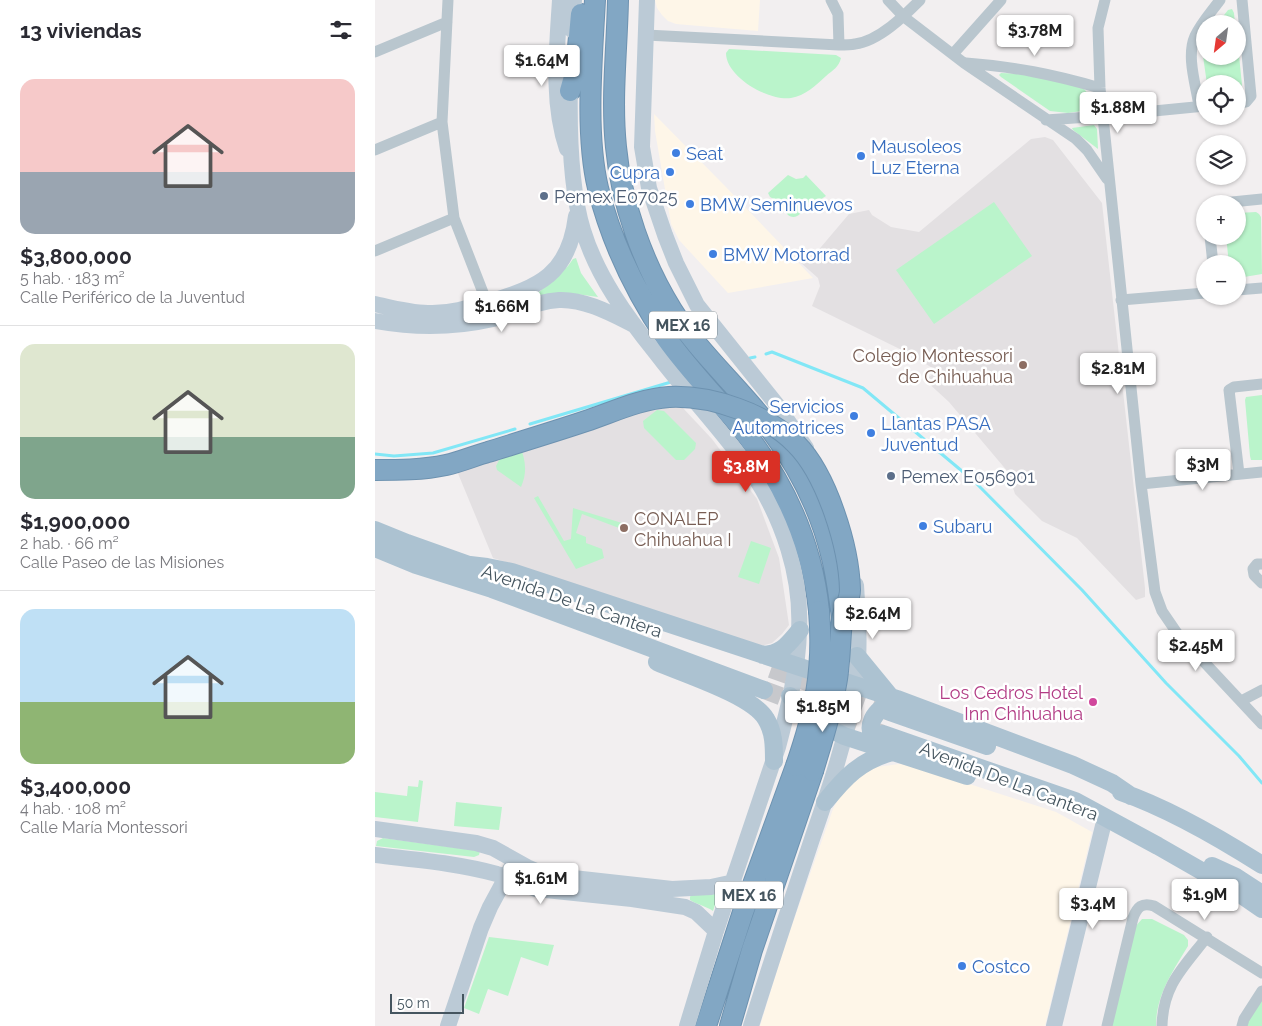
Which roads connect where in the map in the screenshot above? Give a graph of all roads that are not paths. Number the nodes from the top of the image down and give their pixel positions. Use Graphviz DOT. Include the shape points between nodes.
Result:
graph roads {
  1 [pos="448,0"];
  2 [pos="560,0"];
  3 [pos="574,0"];
  4 [pos="583,0"];
  5 [pos="595,0"];
  6 [pos="619,0"];
  7 [pos="647,0"];
  8 [pos="831,0"];
  9 [pos="888,0"];
  10 [pos="920,0"];
  11 [pos="1001,0"];
  12 [pos="1105,0"];
  13 [pos="1220,0"];
  14 [pos="1242,0"];
  15 [pos="903,17"];
  16 [pos="447,22"];
  17 [pos="646,35"];
  18 [pos="839,45"];
  19 [pos="375,52"];
  20 [pos="953,54"];
  21 [pos="964,62"];
  22 [pos="1196,78"];
  23 [pos="1100,88"];
  24 [pos="570,91"];
  25 [pos="1246,102"];
  26 [pos="1196,107"];
  27 [pos="1103,116"];
  28 [pos="1046,120"];
  29 [pos="442,122"];
  30 [pos="375,150"];
  31 [pos="573,168"];
  32 [pos="1109,182"];
  33 [pos="1262,199"];
  34 [pos="1246,201"];
  35 [pos="578,206"];
  36 [pos="454,218"];
  37 [pos="375,251"];
  38 [pos="1262,288"];
  39 [pos="1246,289"];
  40 [pos="1196,294"];
  41 [pos="1121,300"];
  42 [pos="487,303"];
  43 [pos="375,304"];
  44 [pos="495,319"];
  45 [pos="375,321"];
  46 [pos="633,325"];
  47 [pos="1262,384"];
  48 [pos="375,470"];
  49 [pos="1262,472"];
  50 [pos="1239,474"];
  51 [pos="1141,484"];
  52 [pos="375,530"];
  53 [pos="375,548"];
  54 [pos="1262,564"];
  55 [pos="1262,582"];
  56 [pos="492,589"];
  57 [pos="842,617"];
  58 [pos="799,632"];
  59 [pos="857,652"];
  60 [pos="767,662"];
  61 [pos="795,667"];
  62 [pos="856,685"];
  63 [pos="764,690"];
  64 [pos="1262,690"];
  65 [pos="790,696"];
  66 [pos="1241,701"];
  67 [pos="893,703"];
  68 [pos="1262,724"];
  69 [pos="844,736"];
  70 [pos="885,744"];
  71 [pos="776,754"];
  72 [pos="805,769"];
  73 [pos="833,777"];
  74 [pos="825,802"];
  75 [pos="1103,826"];
  76 [pos="375,829"];
  77 [pos="1136,834"];
  78 [pos="375,855"];
  79 [pos="515,859"];
  80 [pos="1183,860"];
  81 [pos="1262,865"];
  82 [pos="507,877"];
  83 [pos="734,882"];
  84 [pos="1262,894"];
  85 [pos="672,896"];
  86 [pos="1262,909"];
  87 [pos="716,931"];
  88 [pos="1207,937"];
  89 [pos="1262,973"];
  90 [pos="1262,991"];
  91 [pos="448,1026"];
  92 [pos="687,1026"];
  93 [pos="706,1026"];
  94 [pos="729,1026"];
  95 [pos="751,1026"];
  96 [pos="1054,1026"];
  97 [pos="1107,1026"];
  98 [pos="1162,1026"];
  99 [pos="1242,1026"];
  1 -- 16 [label="street"];
  2 -- 31 [label="main road" via="557,108"];
  3 -- 24 [label="main road"];
  4 -- 24 [label="highway" via="576,70"];
  5 -- 72 [label="highway, MEX 16, bridge" via="594,153 598,187 616,242 649,309 668,339 763,456 794,512 805,541 817,590 821,638 820,669"];
  6 -- 57 [label="highway, MEX 16" via="615,147 628,211 639,243 672,310 700,349 761,417 798,473 823,529"];
  7 -- 17 [label="main road"];
  8 -- 18 [label="street" via="838,14"];
  9 -- 15 [label="street"];
  10 -- 15 [label="street"];
  11 -- 20 [label="street"];
  12 -- 23 [label="street" via="1098,28"];
  13 -- 22 [label="street" via="1193,43"];
  14 -- 25 [label="street" via="1251,96"];
  15 -- 18 [label="street" via="871,39"];
  15 -- 20 [label="street"];
  16 -- 19 [label="street"];
  16 -- 29 [label="street"];
  17 -- 18 [label="street"];
  17 -- 59 [label="main road" via="642,147 655,208 676,263 697,305 790,423 824,479 851,554 857,605"];
  20 -- 21 [label="street"];
  21 -- 23 [label="street" via="1027,69"];
  21 -- 28 [label="street"];
  23 -- 27 [label="street"];
  24 -- 31 [label="main road"];
  26 -- 27 [label="street"];
  27 -- 28 [label="street"];
  27 -- 32 [label="street"];
  28 -- 32 [label="street" via="1087,150"];
  29 -- 30 [label="street"];
  29 -- 36 [label="street"];
  31 -- 35 [label="main road"];
  32 -- 41 [label="street"];
  33 -- 34 [label="street"];
  35 -- 42 [label="main road" via="574,234 555,271 541,283 522,292"];
  35 -- 46 [label="main road" via="583,230 597,263"];
  36 -- 37 [label="street"];
  36 -- 42 [label="street"];
  38 -- 39 [label="street"];
  40 -- 41 [label="street"];
  41 -- 51 [label="street"];
  42 -- 43 [label="main road" via="458,311 428,313"];
  42 -- 44 [label="street"];
  44 -- 45 [label="main road" via="424,327"];
  44 -- 46 [label="main road" via="539,303 561,300 585,304"];
  46 -- 58 [label="main road" via="732,448 765,496 789,551 798,601"];
  47 -- 50 [label="street" via="1230,388"];
  48 -- 57 [label="highway, bridge" via="446,465 637,402 669,397 699,398 731,406 777,428 796,444 823,485 849,570 850,593"];
  49 -- 50 [label="street"];
  50 -- 51 [label="street"];
  51 -- 66 [label="street" via="1155,592 1162,612 1177,633"];
  52 -- 60 [label="main road, Avenida De La Cantera" via="469,565 502,569"];
  53 -- 56 [label="main road, Avenida De La Cantera"];
  54 -- 55 [label="street" via="1253,569 1254,575"];
  56 -- 63 [label="main road, Avenida De La Cantera"];
  56 -- 71 [label="main road" via="522,606 724,690 757,708 771,729"];
  57 -- 72 [label="highway, MEX 16, bridge" via="836,682 828,720"];
  58 -- 59 [label="main road" via="806,647 827,662 839,662"];
  58 -- 60 [label="main road"];
  58 -- 61 [label="main road"];
  59 -- 62 [label="main road"];
  59 -- 67 [label="main road"];
  60 -- 61 [label="main road, Avenida De La Cantera"];
  61 -- 62 [label="main road, Avenida De La Cantera"];
  61 -- 65 [label="main road"];
  62 -- 67 [label="main road, Avenida De La Cantera"];
  62 -- 69 [label="main road"];
  64 -- 66 [label="street"];
  65 -- 69 [label="main road" via="806,715"];
  65 -- 71 [label="main road"];
  66 -- 68 [label="street"];
  67 -- 70 [label="main road" via="883,705 871,723 874,741"];
  67 -- 81 [label="main road, Avenida De La Cantera" via="1073,765 1193,825"];
  69 -- 70 [label="main road"];
  69 -- 73 [label="main road"];
  70 -- 74 [label="main road" via="870,760 855,769"];
  70 -- 75 [label="main road"];
  70 -- 77 [label="main road, Avenida De La Cantera" via="1075,802"];
  71 -- 73 [label="main road" via="797,742 810,744 825,754"];
  71 -- 83 [label="main road"];
  72 -- 93 [label="highway, MEX 16" via="743,912"];
  72 -- 94 [label="highway, MEX 16"];
  73 -- 74 [label="main road"];
  74 -- 95 [label="main road"];
  75 -- 77 [label="main road" via="1120,833"];
  75 -- 96 [label="main road"];
  76 -- 79 [label="main road" via="476,843"];
  77 -- 80 [label="main road, Avenida De La Cantera"];
  78 -- 82 [label="main road" via="472,868"];
  79 -- 82 [label="main road"];
  79 -- 85 [label="main road" via="534,870 555,876"];
  80 -- 84 [label="main road" via="1209,864"];
  80 -- 86 [label="main road, Avenida De La Cantera"];
  82 -- 85 [label="main road" via="536,889"];
  82 -- 91 [label="main road" via="481,928"];
  83 -- 85 [label="main road"];
  83 -- 87 [label="main road"];
  85 -- 87 [label="main road"];
  87 -- 92 [label="main road"];
  88 -- 89 [label="street"];
  88 -- 97 [label="street" via="1154,906 1147,904 1138,908"];
  88 -- 98 [label="street" via="1172,982 1163,1007"];
  90 -- 99 [label="street"];
}
